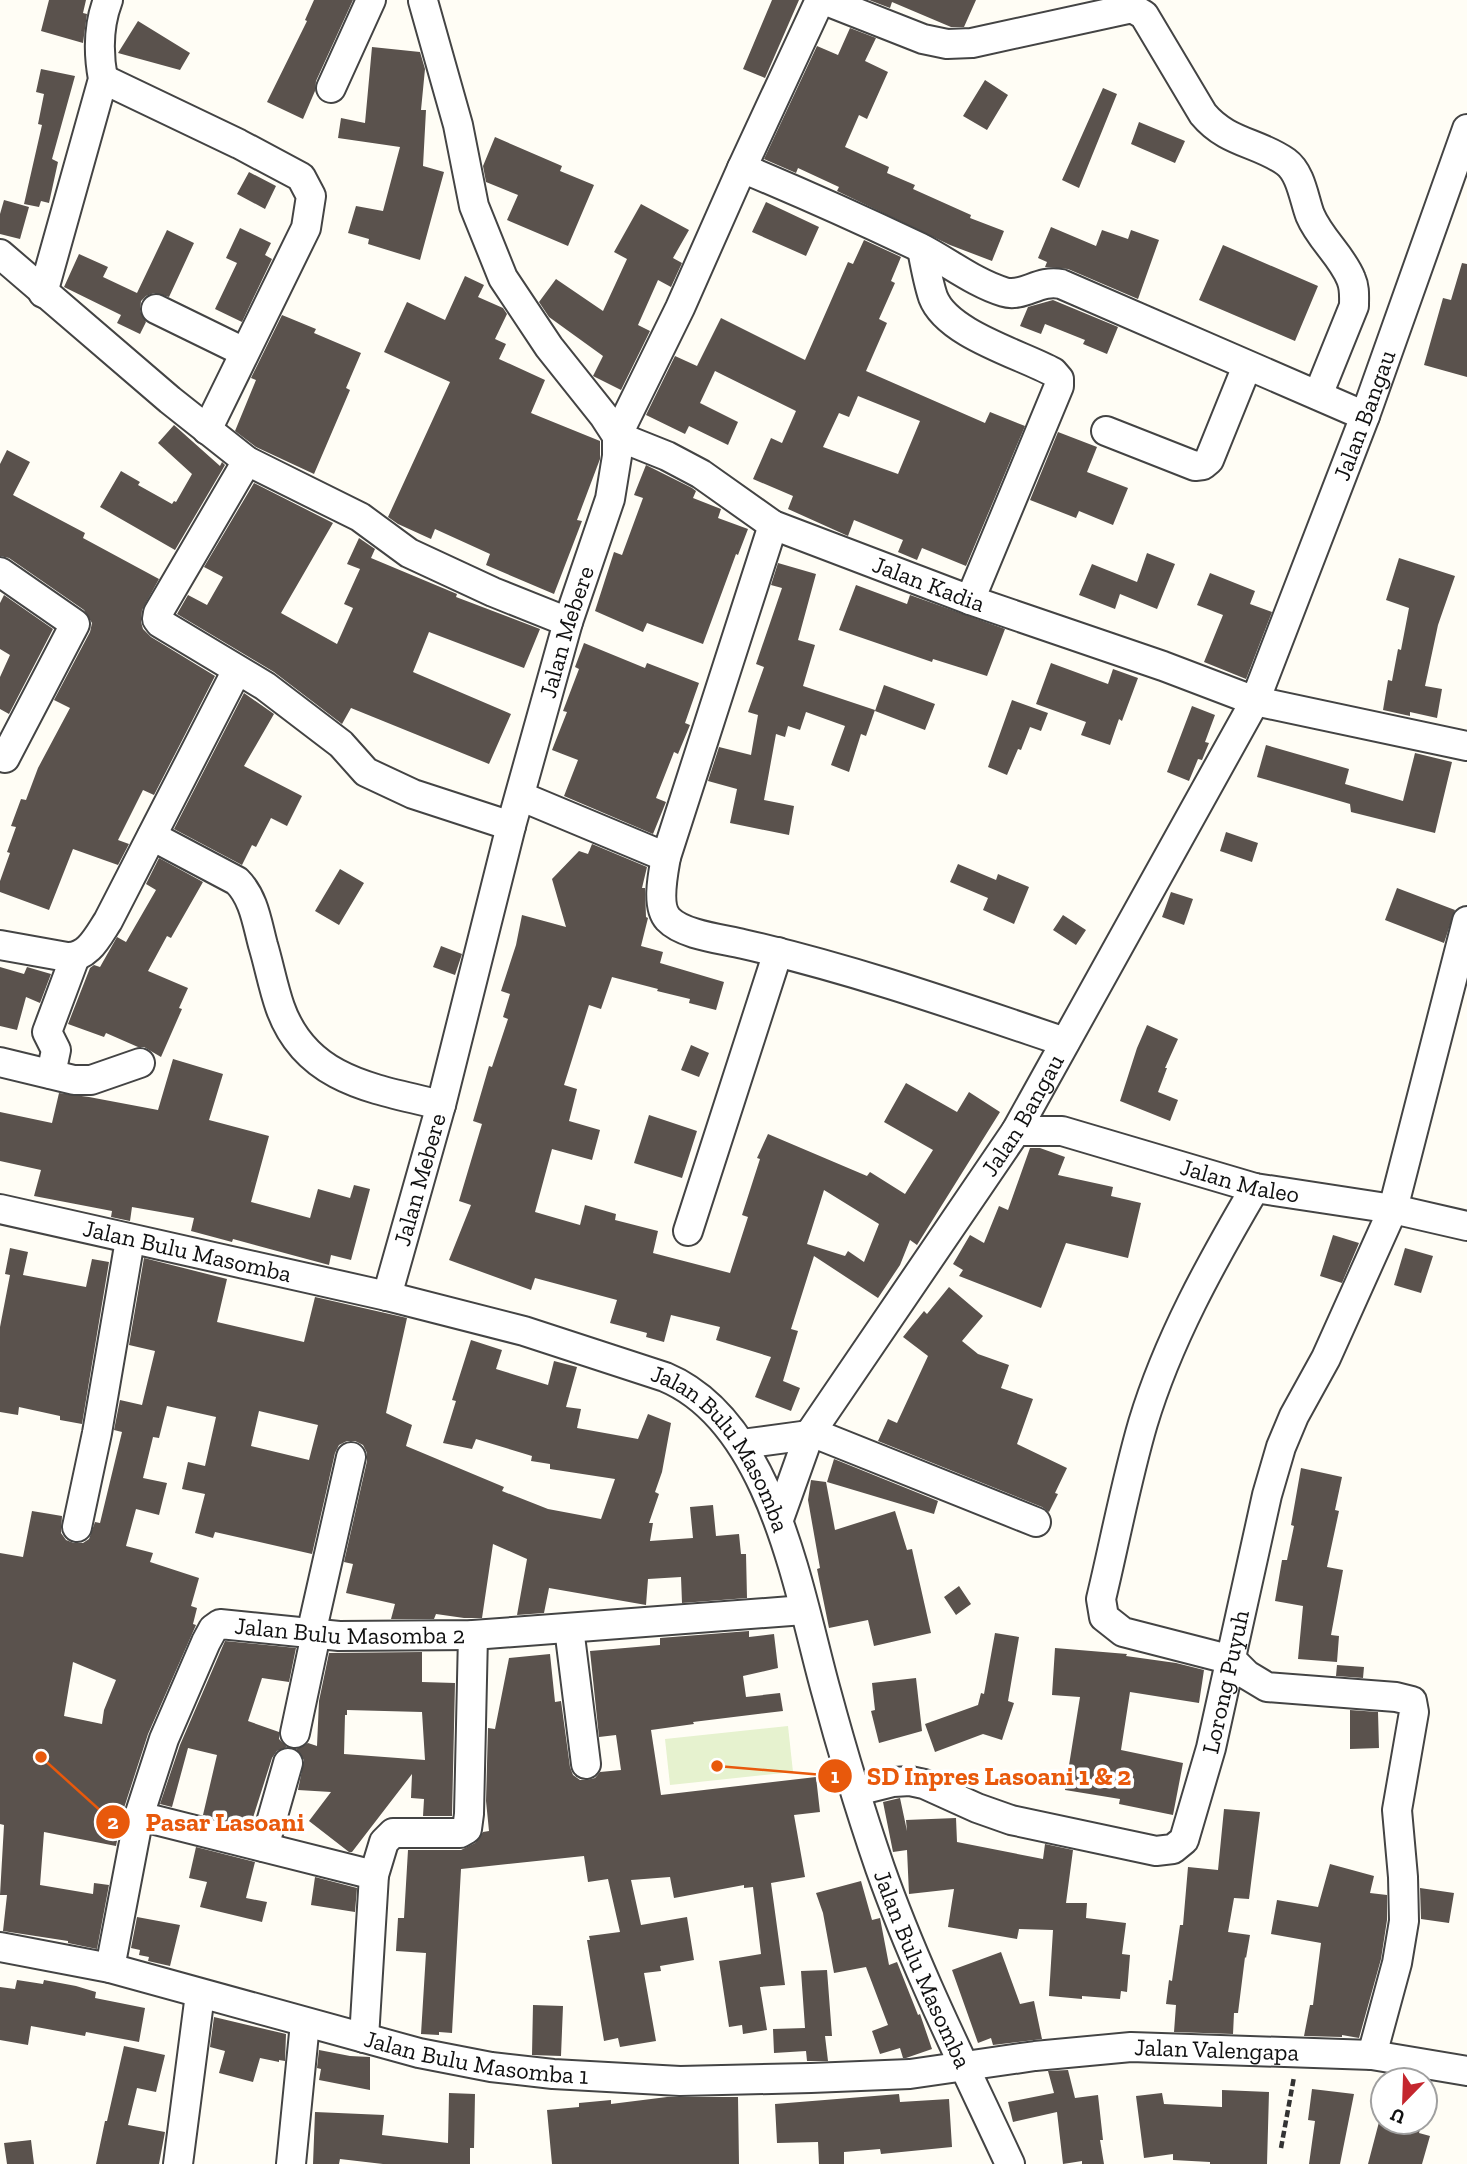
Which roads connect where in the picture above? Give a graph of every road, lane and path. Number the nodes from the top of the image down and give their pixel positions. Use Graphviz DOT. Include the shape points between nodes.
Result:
graph roads {
  1 [pos="108,0"];
  2 [pos="371,0"];
  3 [pos="423,0"];
  4 [pos="831,1"];
  5 [pos="103,79"];
  6 [pos="331,88"];
  7 [pos="1467,129"];
  8 [pos="742,168"];
  9 [pos="922,249"];
  10 [pos="0,254"];
  11 [pos="43,293"];
  12 [pos="156,309"];
  13 [pos="244,352"];
  14 [pos="1247,366"];
  15 [pos="1318,395"];
  16 [pos="1365,416"];
  17 [pos="207,430"];
  18 [pos="1107,431"];
  19 [pos="617,436"];
  20 [pos="247,461"];
  21 [pos="772,524"];
  22 [pos="0,572"];
  23 [pos="970,600"];
  24 [pos="569,622"];
  25 [pos="237,670"];
  26 [pos="1255,701"];
  27 [pos="0,729"];
  28 [pos="1467,746"];
  29 [pos="2,766"];
  30 [pos="520,796"];
  31 [pos="511,826"];
  32 [pos="152,836"];
  33 [pos="666,857"];
  34 [pos="1467,921"];
  35 [pos="0,945"];
  36 [pos="778,952"];
  37 [pos="75,957"];
  38 [pos="1065,1042"];
  39 [pos="0,1062"];
  40 [pos="141,1063"];
  41 [pos="51,1074"];
  42 [pos="441,1105"];
  43 [pos="1016,1131"];
  44 [pos="1255,1188"];
  45 [pos="0,1209"];
  46 [pos="1393,1209"];
  47 [pos="1466,1222"];
  48 [pos="688,1231"];
  49 [pos="130,1240"];
  50 [pos="387,1296"];
  51 [pos="810,1433"];
  52 [pos="742,1444"];
  53 [pos="351,1457"];
  54 [pos="779,1519"];
  55 [pos="1036,1522"];
  56 [pos="76,1527"];
  57 [pos="804,1610"];
  58 [pos="569,1628"];
  59 [pos="314,1634"];
  60 [pos="473,1635"];
  61 [pos="1232,1660"];
  62 [pos="295,1733"];
  63 [pos="288,1763"];
  64 [pos="586,1764"];
  65 [pos="856,1791"];
  66 [pos="139,1816"];
  67 [pos="264,1847"];
  68 [pos="374,1875"];
  69 [pos="0,1947"];
  70 [pos="110,1968"];
  71 [pos="200,1994"];
  72 [pos="306,2023"];
  73 [pos="364,2038"];
  74 [pos="1298,2052"];
  75 [pos="1372,2055"];
  76 [pos="964,2066"];
  77 [pos="1467,2071"];
  78 [pos="1281,2148"];
  79 [pos="178,2164"];
  80 [pos="291,2164"];
  81 [pos="1010,2164"];
  1 -- 5 [label="street" via="100,33"];
  2 -- 6 [label="street"];
  3 -- 19 [label="street" via="458,125 474,206 503,278"];
  4 -- 8 [label="street"];
  4 -- 15 [label="street" via="923,39 947,44 972,43 1132,8 1144,15 1213,127 1292,167 1310,215 1351,277 1354,306"];
  5 -- 11 [label="street"];
  5 -- 13 [label="street" via="239,144 301,177 308,187 306,228"];
  7 -- 16 [label="street, Jalan Bangau"];
  8 -- 9 [label="street"];
  8 -- 19 [label="street"];
  9 -- 14 [label="street" via="1008,293 1045,283 1061,284"];
  9 -- 23 [label="street" via="934,298 947,317 1059,379"];
  10 -- 11 [label="street"];
  11 -- 17 [label="street"];
  12 -- 13 [label="street"];
  13 -- 17 [label="street"];
  14 -- 15 [label="street"];
  14 -- 18 [label="street" via="1203,465 1195,466"];
  15 -- 16 [label="street"];
  16 -- 26 [label="street, Jalan Bangau"];
  17 -- 20 [label="street"];
  19 -- 21 [label="street, Jalan Kadia" via="701,474"];
  19 -- 24 [label="street, Jalan Mebere" via="610,499"];
  20 -- 24 [label="street" via="360,517 409,553"];
  20 -- 25 [label="street" via="158,613 160,623"];
  21 -- 23 [label="street, Jalan Kadia"];
  21 -- 33 [label="street"];
  22 -- 29 [label="street" via="75,624"];
  23 -- 26 [label="street, Jalan Kadia"];
  24 -- 30 [label="street, Jalan Mebere"];
  25 -- 31 [label="street" via="258,680 341,744 366,772 414,794"];
  25 -- 32 [label="street"];
  26 -- 28 [label="street"];
  26 -- 38 [label="street, Jalan Bangau"];
  27 -- 29 [label="street" via="4,736"];
  30 -- 31 [label="street, Jalan Mebere"];
  30 -- 33 [label="street"];
  31 -- 42 [label="street, Jalan Mebere"];
  32 -- 37 [label="street" via="108,921 88,950"];
  32 -- 42 [label="street" via="243,887 252,903 280,1009 307,1052 327,1069 363,1086"];
  33 -- 36 [label="street" via="663,906 676,926"];
  34 -- 46 [label="street, Lorong Puyuh"];
  35 -- 37 [label="street"];
  36 -- 38 [label="street" via="887,982"];
  36 -- 48 [label="street"];
  37 -- 41 [label="street" via="47,1032 56,1050"];
  38 -- 43 [label="street, Jalan Bangau"];
  39 -- 41 [label="street"];
  40 -- 41 [label="street" via="91,1080"];
  42 -- 50 [label="street, Jalan Mebere"];
  43 -- 44 [label="street, Jalan Maleo" via="1062,1131"];
  43 -- 51 [label="street, Jalan Bangau"];
  44 -- 46 [label="street, Jalan Maleo"];
  44 -- 61 [label="street" via="1222,1243 1164,1364 1143,1423 1101,1599 1104,1617 1123,1632"];
  45 -- 49 [label="street, Jalan Bulu Masomba"];
  46 -- 47 [label="street, Jalan Maleo"];
  46 -- 61 [label="street, Lorong Puyuh" via="1281,1447"];
  49 -- 50 [label="street, Jalan Bulu Masomba"];
  49 -- 56 [label="street"];
  50 -- 52 [label="street, Jalan Bulu Masomba" via="524,1331 665,1377 704,1398"];
  51 -- 52 [label="street"];
  51 -- 54 [label="street, Jalan Bangau"];
  51 -- 55 [label="street"];
  52 -- 54 [label="street, Jalan Bulu Masomba"];
  53 -- 59 [label="street"];
  54 -- 57 [label="street, Jalan Bulu Masomba"];
  57 -- 58 [label="street, Jalan Bulu Masomba 2"];
  57 -- 65 [label="street, Jalan Bulu Masomba"];
  58 -- 60 [label="street, Jalan Bulu Masomba 2"];
  58 -- 64 [label="street"];
  59 -- 60 [label="street, Jalan Bulu Masomba 2"];
  59 -- 62 [label="street"];
  59 -- 66 [label="street, Jalan Bulu Masomba 2" via="216,1626 163,1739"];
  60 -- 68 [label="street" via="467,1829 460,1833 393,1833 384,1842"];
  61 -- 65 [label="street, Lorong Puyuh" via="1193,1814 1184,1840 1173,1849 1156,1851 1011,1820 910,1781"];
  61 -- 75 [label="street" via="1267,1687 1396,1697 1413,1704 1397,1810 1404,1921"];
  63 -- 67 [label="street"];
  65 -- 76 [label="street, Jalan Bulu Masomba" via="920,1971"];
  66 -- 67 [label="street"];
  66 -- 70 [label="street, Jalan Bulu Masomba 2"];
  67 -- 68 [label="street"];
  68 -- 73 [label="street"];
  69 -- 70 [label="street, Jalan Bulu Masomba 1"];
  70 -- 71 [label="street, Jalan Bulu Masomba 1"];
  71 -- 72 [label="street, Jalan Bulu Masomba 1"];
  71 -- 79 [label="street"];
  72 -- 73 [label="street, Jalan Bulu Masomba 1"];
  72 -- 80 [label="street"];
  73 -- 76 [label="street, Jalan Bulu Masomba 1" via="491,2067 680,2081 910,2074"];
  74 -- 75 [label="street, Jalan Valengapa"];
  74 -- 76 [label="street, Jalan Valengapa" via="1131,2048"];
  74 -- 78 [label="path"];
  75 -- 77 [label="street, Jalan Valengapa"];
  76 -- 81 [label="street, Jalan Bulu Masomba"];
}
